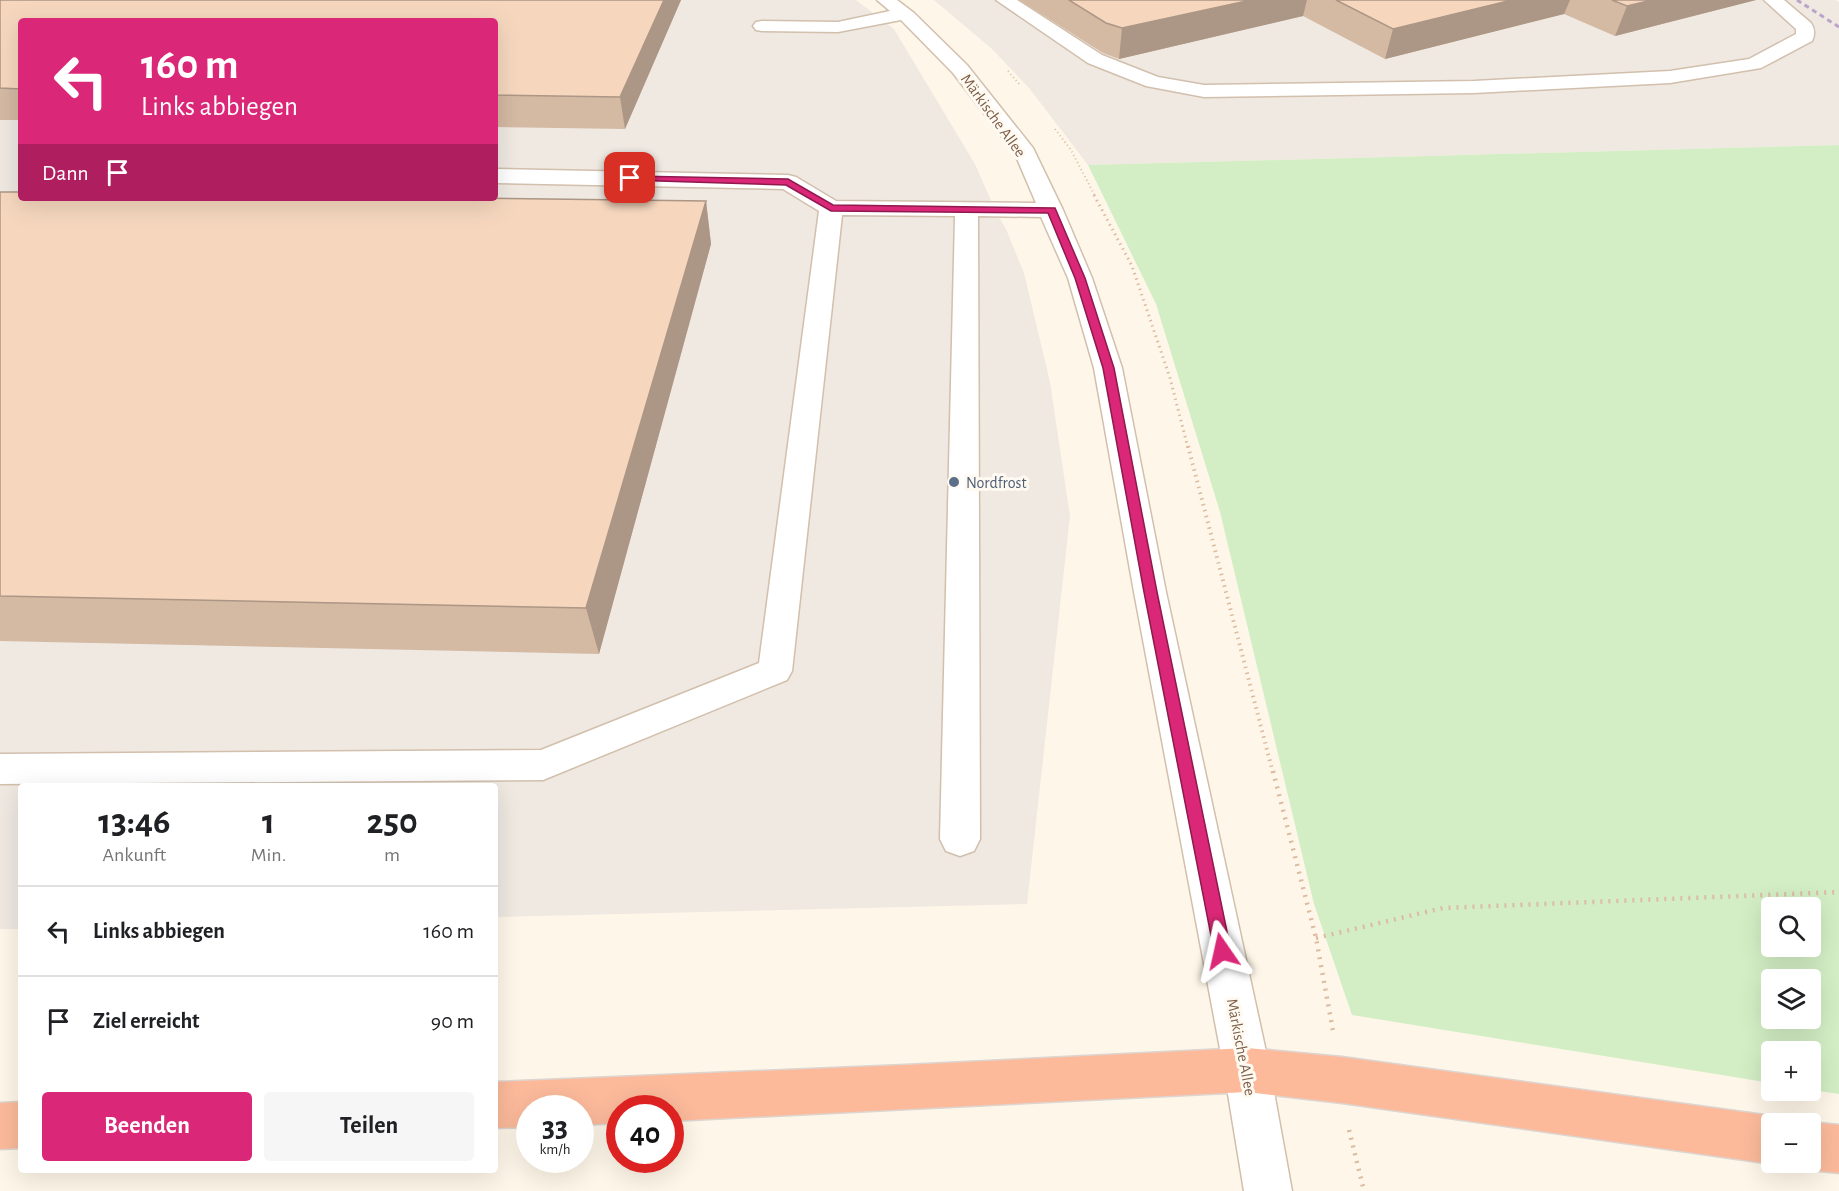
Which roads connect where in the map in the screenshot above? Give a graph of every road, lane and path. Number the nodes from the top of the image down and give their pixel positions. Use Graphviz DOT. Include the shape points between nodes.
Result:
graph roads {
  1 [pos="886,0"];
  2 [pos="1005,0"];
  3 [pos="1773,0"];
  4 [pos="904,14"];
  5 [pos="762,26"];
  6 [pos="498,176"];
  7 [pos="831,208"];
  8 [pos="966,210"];
  9 [pos="1052,210"];
  10 [pos="0,769"];
  11 [pos="960,838"];
  12 [pos="1839,892"];
  13 [pos="1316,938"];
  14 [pos="1247,1070"];
  15 [pos="498,1105"];
  16 [pos="18,1125"];
  17 [pos="0,1126"];
  18 [pos="1349,1132"];
  19 [pos="1761,1138"];
  20 [pos="1821,1147"];
  21 [pos="1839,1149"];
  22 [pos="1268,1191"];
  23 [pos="1364,1191"];
  1 -- 4 [label="street, Märkische Allee"];
  2 -- 3 [label="street" via="1095,59 1154,82 1204,91 1474,87 1670,77 1744,66 1805,37 1805,27"];
  4 -- 5 [label="street" via="838,27"];
  4 -- 9 [label="street, Märkische Allee" via="976,86 1024,153"];
  6 -- 7 [label="street" via="788,182"];
  7 -- 8 [label="street"];
  7 -- 10 [label="street" via="775,670 543,765"];
  8 -- 9 [label="street"];
  8 -- 11 [label="street"];
  9 -- 14 [label="street, Märkische Allee" via="1080,278 1108,368"];
  12 -- 13 [label="path" via="1443,908"];
  14 -- 15 [label="highway"];
  14 -- 19 [label="highway"];
  14 -- 22 [label="street, Märkische Allee"];
  16 -- 17 [label="highway"];
  18 -- 23 [label="path"];
  20 -- 21 [label="highway"];
}
